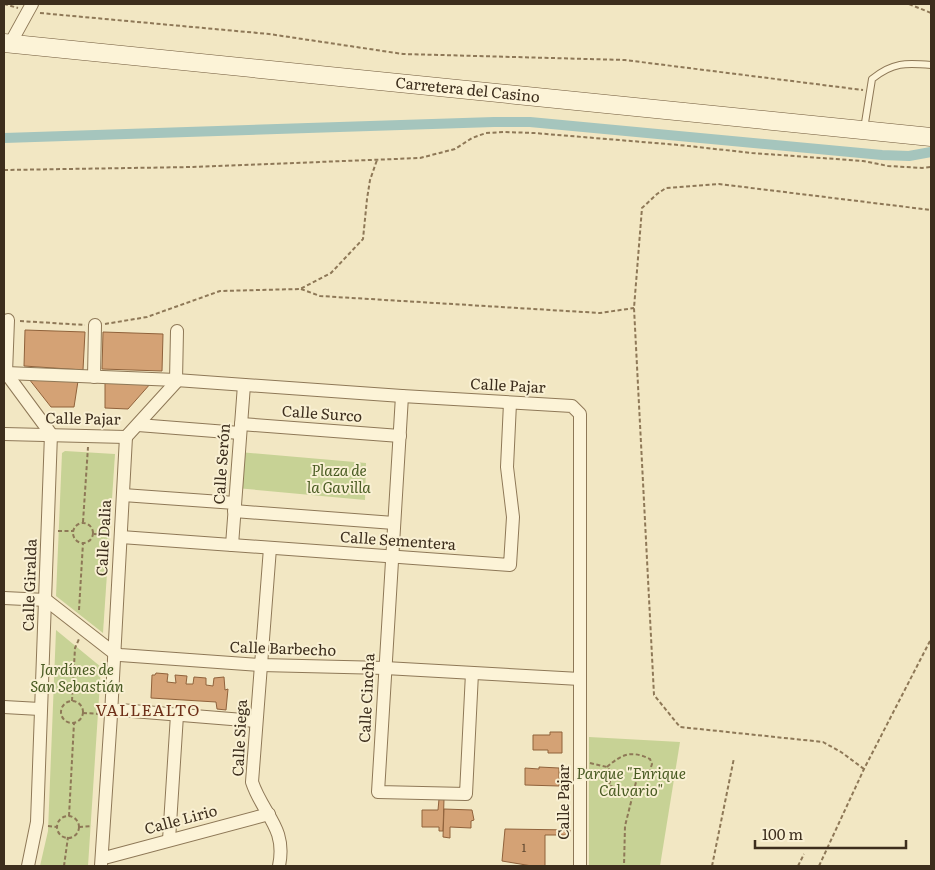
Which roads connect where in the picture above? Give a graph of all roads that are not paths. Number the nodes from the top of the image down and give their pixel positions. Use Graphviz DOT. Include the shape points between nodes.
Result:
graph roads {
  1 [pos="30,8"];
  2 [pos="7,43"];
  3 [pos="931,65"];
  4 [pos="864,130"];
  5 [pos="931,137"];
  6 [pos="8,320"];
  7 [pos="95,325"];
  8 [pos="177,330"];
  9 [pos="6,373"];
  10 [pos="94,376"];
  11 [pos="177,380"];
  12 [pos="244,385"];
  13 [pos="402,396"];
  14 [pos="510,403"];
  15 [pos="138,424"];
  16 [pos="241,429"];
  17 [pos="4,434"];
  18 [pos="51,434"];
  19 [pos="400,436"];
  20 [pos="126,437"];
  21 [pos="123,494"];
  22 [pos="235,507"];
  23 [pos="394,523"];
  24 [pos="121,536"];
  25 [pos="232,545"];
  26 [pos="270,548"];
  27 [pos="392,557"];
  28 [pos="4,598"];
  29 [pos="46,600"];
  30 [pos="114,647"];
  31 [pos="261,665"];
  32 [pos="385,668"];
  33 [pos="472,673"];
  34 [pos="580,680"];
  35 [pos="4,707"];
  36 [pos="40,709"];
  37 [pos="112,711"];
  38 [pos="177,715"];
  39 [pos="256,721"];
  40 [pos="269,814"];
  41 [pos="169,840"];
  42 [pos="102,862"];
  43 [pos="28,866"];
  44 [pos="279,866"];
  45 [pos="580,866"];
  1 -- 2 [label="street"];
  2 -- 4 [label="street, Carretera del Casino"];
  3 -- 4 [label="lane" via="898,65 884,69 872,79"];
  4 -- 5 [label="street, Carretera del Casino"];
  6 -- 9 [label="street"];
  7 -- 10 [label="street"];
  8 -- 11 [label="street"];
  9 -- 10 [label="street"];
  9 -- 18 [label="street"];
  10 -- 11 [label="street"];
  11 -- 12 [label="street, Calle Pajar"];
  11 -- 15 [label="street, Calle Pajar"];
  12 -- 13 [label="street, Calle Pajar"];
  12 -- 16 [label="street, Calle Serón"];
  13 -- 14 [label="street, Calle Pajar"];
  13 -- 19 [label="street, Calle Cincha"];
  14 -- 27 [label="street, Calle Sementera" via="507,468 513,517 510,565"];
  14 -- 34 [label="street, Calle Pajar" via="572,406 580,414"];
  15 -- 16 [label="street, Calle Surco"];
  15 -- 20 [label="street, Calle Pajar"];
  16 -- 19 [label="street, Calle Surco"];
  16 -- 22 [label="street, Calle Serón"];
  17 -- 18 [label="street, Calle Pajar"];
  18 -- 20 [label="street, Calle Pajar"];
  18 -- 29 [label="street, Calle Giralda"];
  19 -- 23 [label="street, Calle Cincha"];
  20 -- 21 [label="street, Calle Dalia"];
  21 -- 22 [label="street"];
  21 -- 24 [label="street, Calle Dalia"];
  22 -- 23 [label="street"];
  22 -- 25 [label="street, Calle Serón"];
  23 -- 27 [label="street, Calle Cincha"];
  24 -- 25 [label="street, Calle Sementera"];
  24 -- 30 [label="street, Calle Dalia"];
  25 -- 26 [label="street, Calle Sementera"];
  26 -- 27 [label="street, Calle Sementera"];
  26 -- 31 [label="street, Calle Siega"];
  27 -- 32 [label="street, Calle Cincha"];
  28 -- 29 [label="street"];
  29 -- 30 [label="street, Calle Barbecho"];
  29 -- 36 [label="street, Calle Giralda"];
  30 -- 31 [label="street, Calle Barbecho" via="120,656"];
  30 -- 37 [label="street, Calle Dalia"];
  31 -- 32 [label="street, Calle Barbecho"];
  31 -- 39 [label="street, Calle Siega"];
  32 -- 33 [label="street, Calle Barbecho"];
  32 -- 33 [label="street, Calle Cincha" via="378,792 466,794"];
  33 -- 34 [label="street, Calle Barbecho"];
  34 -- 45 [label="street, Calle Pajar"];
  35 -- 36 [label="street"];
  36 -- 43 [label="street, Calle Giralda" via="36,822"];
  37 -- 38 [label="street"];
  37 -- 42 [label="street"];
  38 -- 39 [label="street"];
  38 -- 41 [label="street"];
  39 -- 40 [label="street, Calle Siega" via="252,782"];
  40 -- 41 [label="street, Calle Lirio"];
  40 -- 44 [label="street, Calle Siega" via="280,839 282,853"];
  41 -- 42 [label="street, Calle Lirio" via="108,857"];
}
